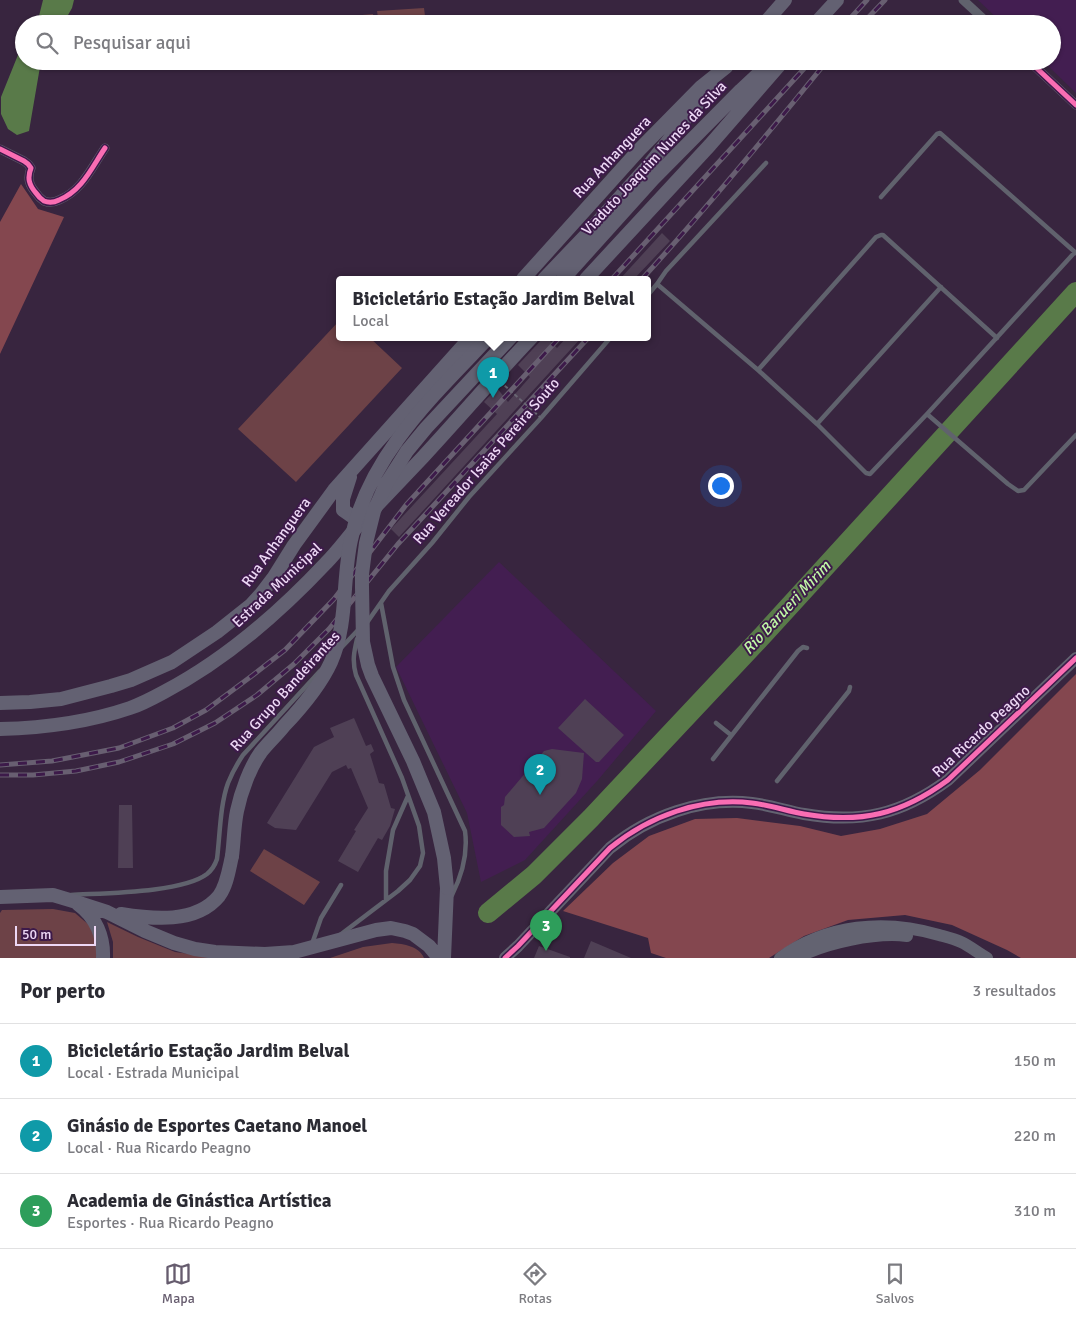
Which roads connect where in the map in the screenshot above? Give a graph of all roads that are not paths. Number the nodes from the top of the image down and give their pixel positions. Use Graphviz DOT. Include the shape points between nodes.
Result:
graph roads {
  1 [pos="785,0"];
  2 [pos="837,0"];
  3 [pos="964,0"];
  4 [pos="772,15"];
  5 [pos="823,15"];
  6 [pos="980,15"];
  7 [pos="721,70"];
  8 [pos="724,70"];
  9 [pos="762,70"];
  10 [pos="775,70"];
  11 [pos="1039,70"];
  12 [pos="1076,105"];
  13 [pos="105,148"];
  14 [pos="0,149"];
  15 [pos="766,163"];
  16 [pos="881,197"];
  17 [pos="1076,252"];
  18 [pos="526,276"];
  19 [pos="547,276"];
  20 [pos="566,276"];
  21 [pos="589,276"];
  22 [pos="657,284"];
  23 [pos="941,287"];
  24 [pos="651,291"];
  25 [pos="997,338"];
  26 [pos="467,341"];
  27 [pos="485,341"];
  28 [pos="506,341"];
  29 [pos="528,341"];
  30 [pos="608,341"];
  31 [pos="758,370"];
  32 [pos="927,414"];
  33 [pos="817,424"];
  34 [pos="1076,435"];
  35 [pos="355,468"];
  36 [pos="368,515"];
  37 [pos="381,603"];
  38 [pos="375,611"];
  39 [pos="807,648"];
  40 [pos="1076,658"];
  41 [pos="850,687"];
  42 [pos="0,702"];
  43 [pos="716,723"];
  44 [pos="0,729"];
  45 [pos="731,735"];
  46 [pos="713,759"];
  47 [pos="778,781"];
  48 [pos="408,796"];
  49 [pos="341,885"];
  50 [pos="53,895"];
  51 [pos="2,899"];
  52 [pos="73,900"];
  53 [pos="386,900"];
  54 [pos="107,912"];
  55 [pos="446,921"];
  56 [pos="329,943"];
  57 [pos="310,948"];
  58 [pos="982,955"];
  59 [pos="102,958"];
  60 [pos="439,958"];
  61 [pos="444,958"];
  62 [pos="505,958"];
  63 [pos="780,958"];
  64 [pos="797,958"];
  1 -- 4 [label="main road"];
  2 -- 5 [label="main road"];
  3 -- 6 [label="street"];
  7 -- 18 [label="main road, Rua Anhanguera" via="639,150"];
  8 -- 19 [label="main road, Viaduto Joaquim Nunes da Silva" via="653,159"];
  9 -- 20 [label="main road, Viaduto Joaquim Nunes da Silva" via="653,179"];
  10 -- 21 [label="main road"];
  11 -- 12 [label="street"];
  13 -- 14 [label="street" via="72,194 53,202 45,202 33,190 28,181 31,168 28,164"];
  15 -- 22 [label="lane"];
  16 -- 17 [label="lane" via="940,133"];
  17 -- 25 [label="lane"];
  22 -- 24 [label="lane"];
  22 -- 31 [label="lane"];
  23 -- 25 [label="lane"];
  23 -- 31 [label="lane" via="880,235"];
  23 -- 33 [label="lane"];
  25 -- 32 [label="lane"];
  26 -- 35 [label="main road, Rua Anhanguera"];
  27 -- 54 [label="main road, bridge" via="396,440 373,477 358,511 351,540 340,634 335,651 318,686 261,753 247,778 237,812 226,883 219,895 210,905 174,918"];
  28 -- 55 [label="main road, bridge" via="426,428 386,484 374,511 362,574 363,642 368,665 434,812 444,858"];
  29 -- 36 [label="main road, Estrada Municipal"];
  30 -- 37 [label="lane, Rua Vereador Isaias Pereira Souto" via="469,497"];
  31 -- 33 [label="lane"];
  32 -- 33 [label="lane" via="870,474"];
  32 -- 34 [label="lane" via="1018,491 1024,490"];
  35 -- 36 [label="main road" via="343,499 343,510 353,517"];
  35 -- 42 [label="main road, Rua Anhanguera" via="334,490 251,605 172,662 111,686 61,699"];
  36 -- 44 [label="main road, Estrada Municipal" via="295,595 210,666 176,686 132,708 113,713 24,729"];
  37 -- 38 [label="lane, Rua Vereador Isaias Pereira Souto"];
  37 -- 55 [label="lane" via="393,667 404,700 465,831 463,864 448,904"];
  38 -- 48 [label="lane, Rua Vereador Isaias Pereira Souto" via="357,639 353,665"];
  38 -- 50 [label="lane, Rua Grupo Bandeirantes" via="236,765 227,785 217,859 207,874 168,887"];
  39 -- 45 [label="lane" via="798,651"];
  40 -- 62 [label="street, Rua Ricardo Peagno" via="948,780 915,802 878,814 852,818 804,814 752,803 723,802 674,812 649,822 610,848"];
  41 -- 47 [label="lane"];
  43 -- 45 [label="lane"];
  45 -- 46 [label="lane"];
  48 -- 53 [label="lane" via="393,830 386,871"];
  48 -- 53 [label="lane, Rua Vereador Isaias Pereira Souto" via="419,826 423,853 420,866 410,880"];
  49 -- 57 [label="lane" via="321,918"];
  50 -- 51 [label="main road"];
  50 -- 52 [label="main road"];
  52 -- 54 [label="main road"];
  52 -- 59 [label="main road" via="89,915 100,932"];
  53 -- 56 [label="lane, Rua Vereador Isaias Pereira Souto"];
  54 -- 57 [label="main road" via="145,931 196,949 265,954"];
  55 -- 61 [label="main road"];
  56 -- 57 [label="main road"];
  56 -- 60 [label="main road" via="391,928 413,934"];
  58 -- 63 [label="street" via="961,942 919,929 876,926 848,928 826,935 793,948"];
  58 -- 64 [label="street" via="895,934 851,940"];
}
